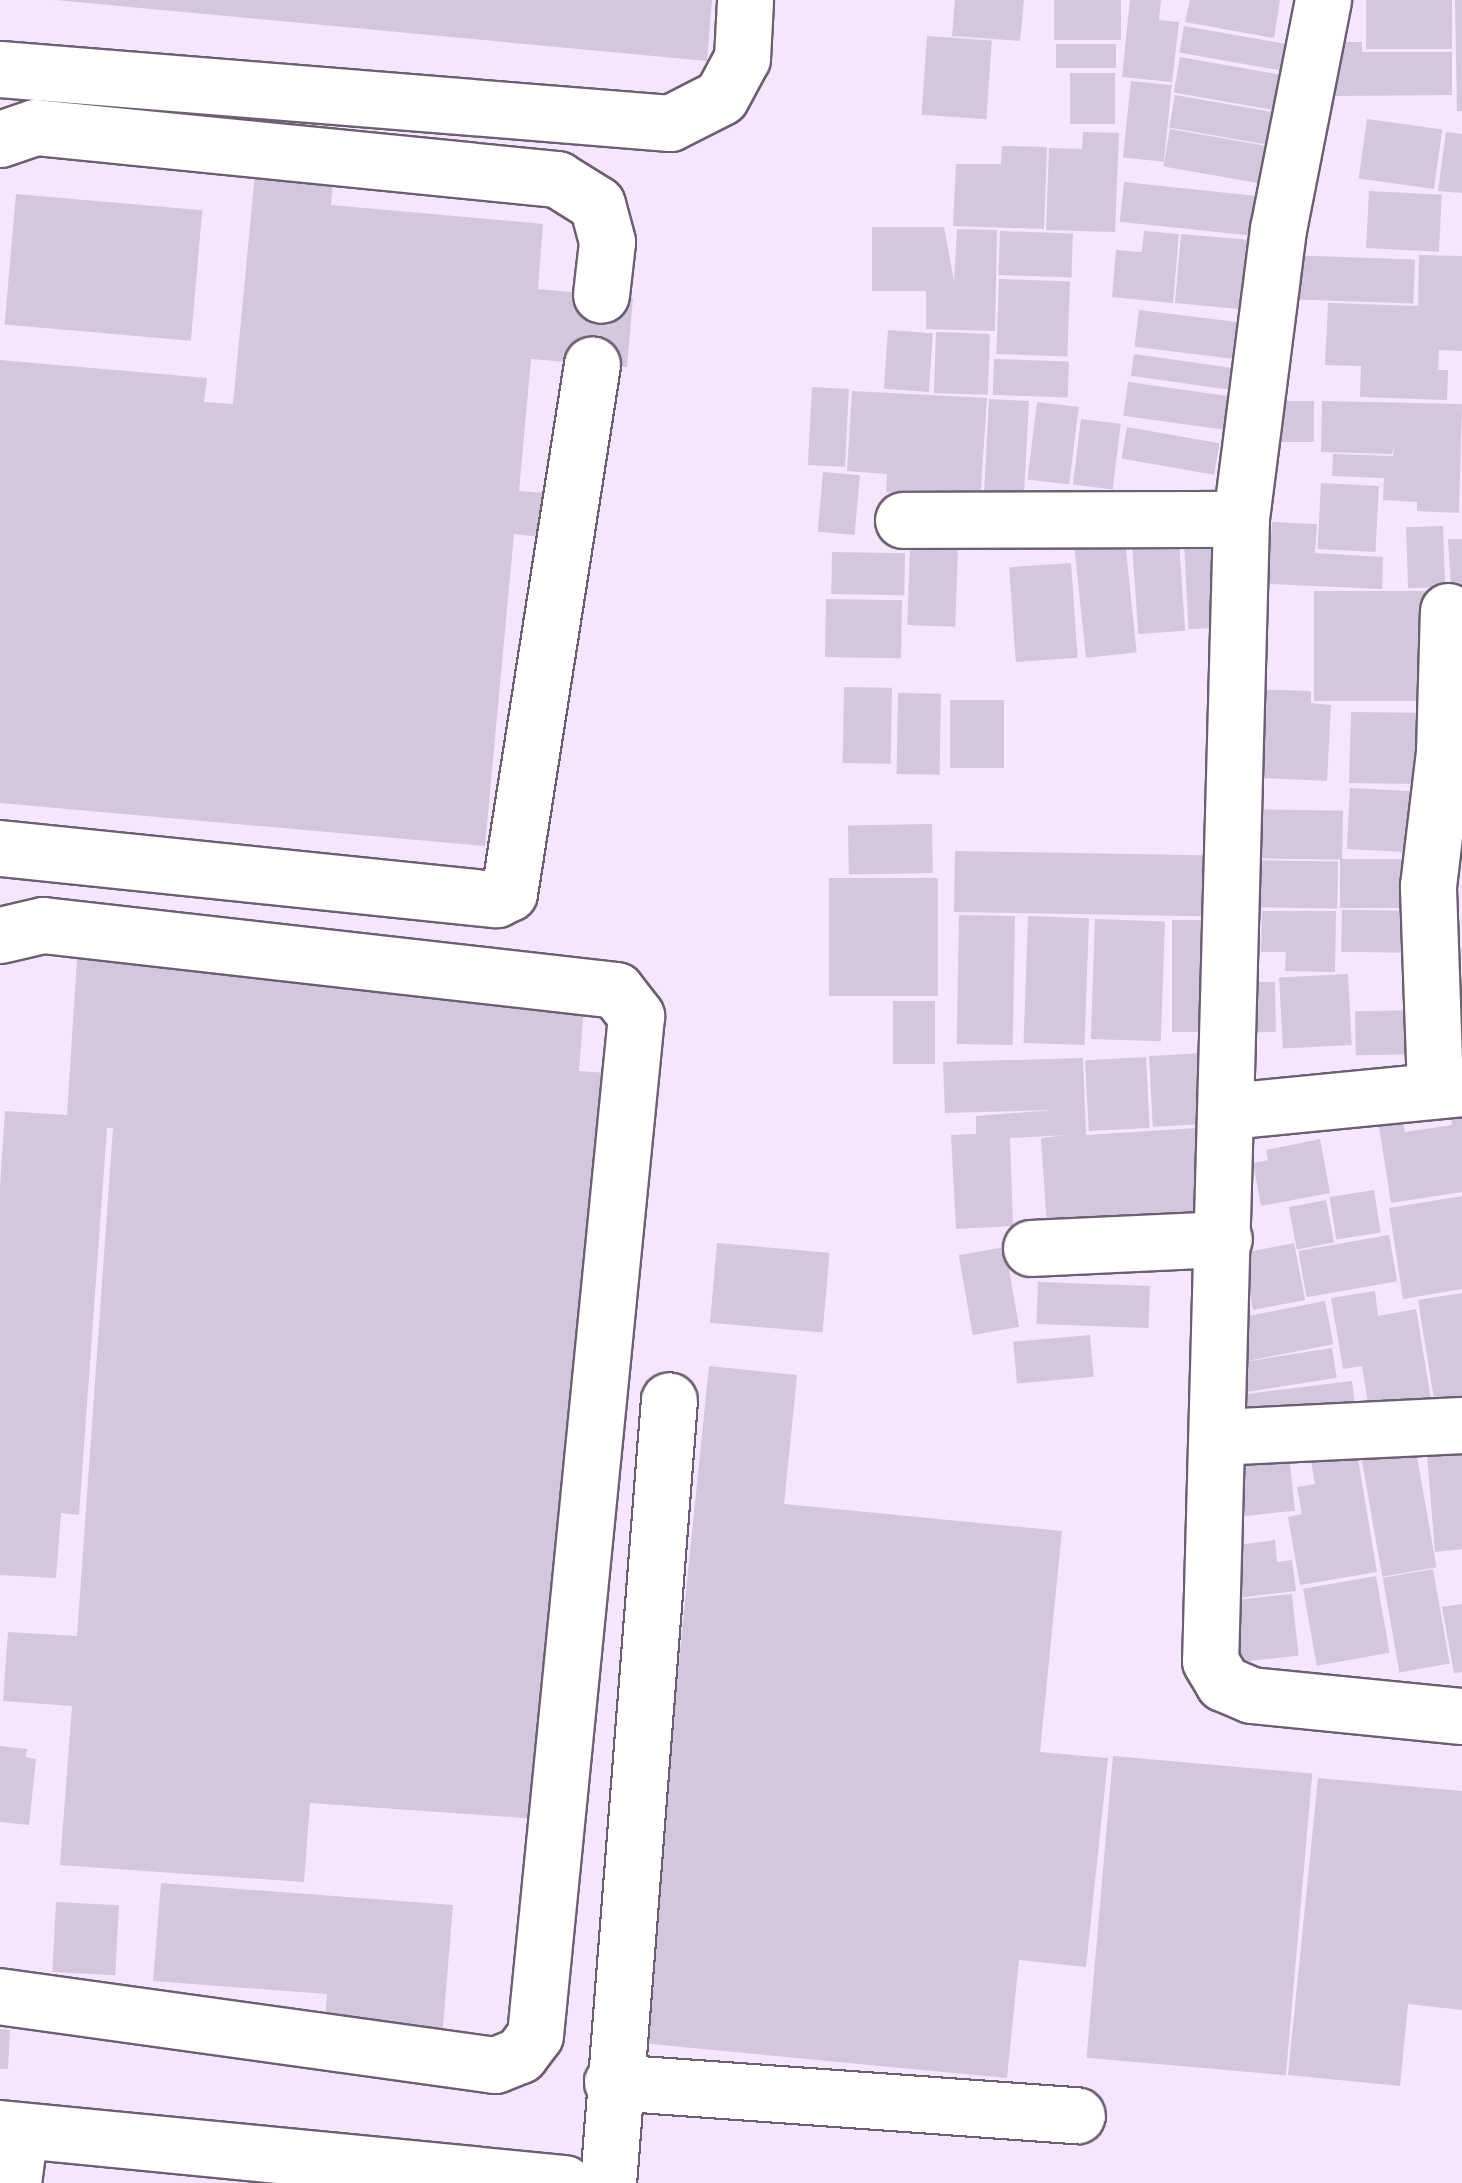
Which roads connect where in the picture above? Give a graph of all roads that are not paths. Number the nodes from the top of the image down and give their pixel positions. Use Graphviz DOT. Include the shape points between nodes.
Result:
graph roads {
  1 [pos="745,0"];
  2 [pos="1323,0"];
  3 [pos="0,69"];
  4 [pos="0,139"];
  5 [pos="602,295"];
  6 [pos="592,364"];
  7 [pos="1241,519"];
  8 [pos="903,520"];
  9 [pos="1448,610"];
  10 [pos="0,848"];
  11 [pos="0,935"];
  12 [pos="1449,1088"];
  13 [pos="1229,1111"];
  14 [pos="1224,1240"];
  15 [pos="1031,1248"];
  16 [pos="669,1400"];
  17 [pos="1462,1425"];
  18 [pos="1217,1438"];
  19 [pos="1462,1716"];
  20 [pos="0,1996"];
  21 [pos="612,2082"];
  22 [pos="1077,2115"];
  23 [pos="10,2129"];
  24 [pos="12,2183"];
  25 [pos="564,2183"];
  26 [pos="608,2183"];
  1 -- 3 [label="street" via="742,58 721,96 670,123"];
  2 -- 7 [label="street" via="1278,230"];
  4 -- 5 [label="street" via="35,128 556,179 597,204 607,242"];
  6 -- 10 [label="street" via="509,893 496,898"];
  7 -- 8 [label="street"];
  7 -- 13 [label="street" via="1228,810"];
  9 -- 12 [label="street" via="1444,752 1428,886"];
  11 -- 20 [label="street" via="43,925 616,990 636,1016 535,2035 520,2055 495,2065"];
  12 -- 13 [label="street"];
  13 -- 14 [label="street"];
  14 -- 15 [label="street"];
  14 -- 18 [label="street"];
  16 -- 21 [label="street"];
  17 -- 18 [label="street"];
  18 -- 19 [label="street" via="1210,1660 1223,1683 1251,1695"];
  21 -- 22 [label="street"];
  21 -- 26 [label="street"];
  23 -- 24 [label="street"];
  23 -- 25 [label="street"];
}
